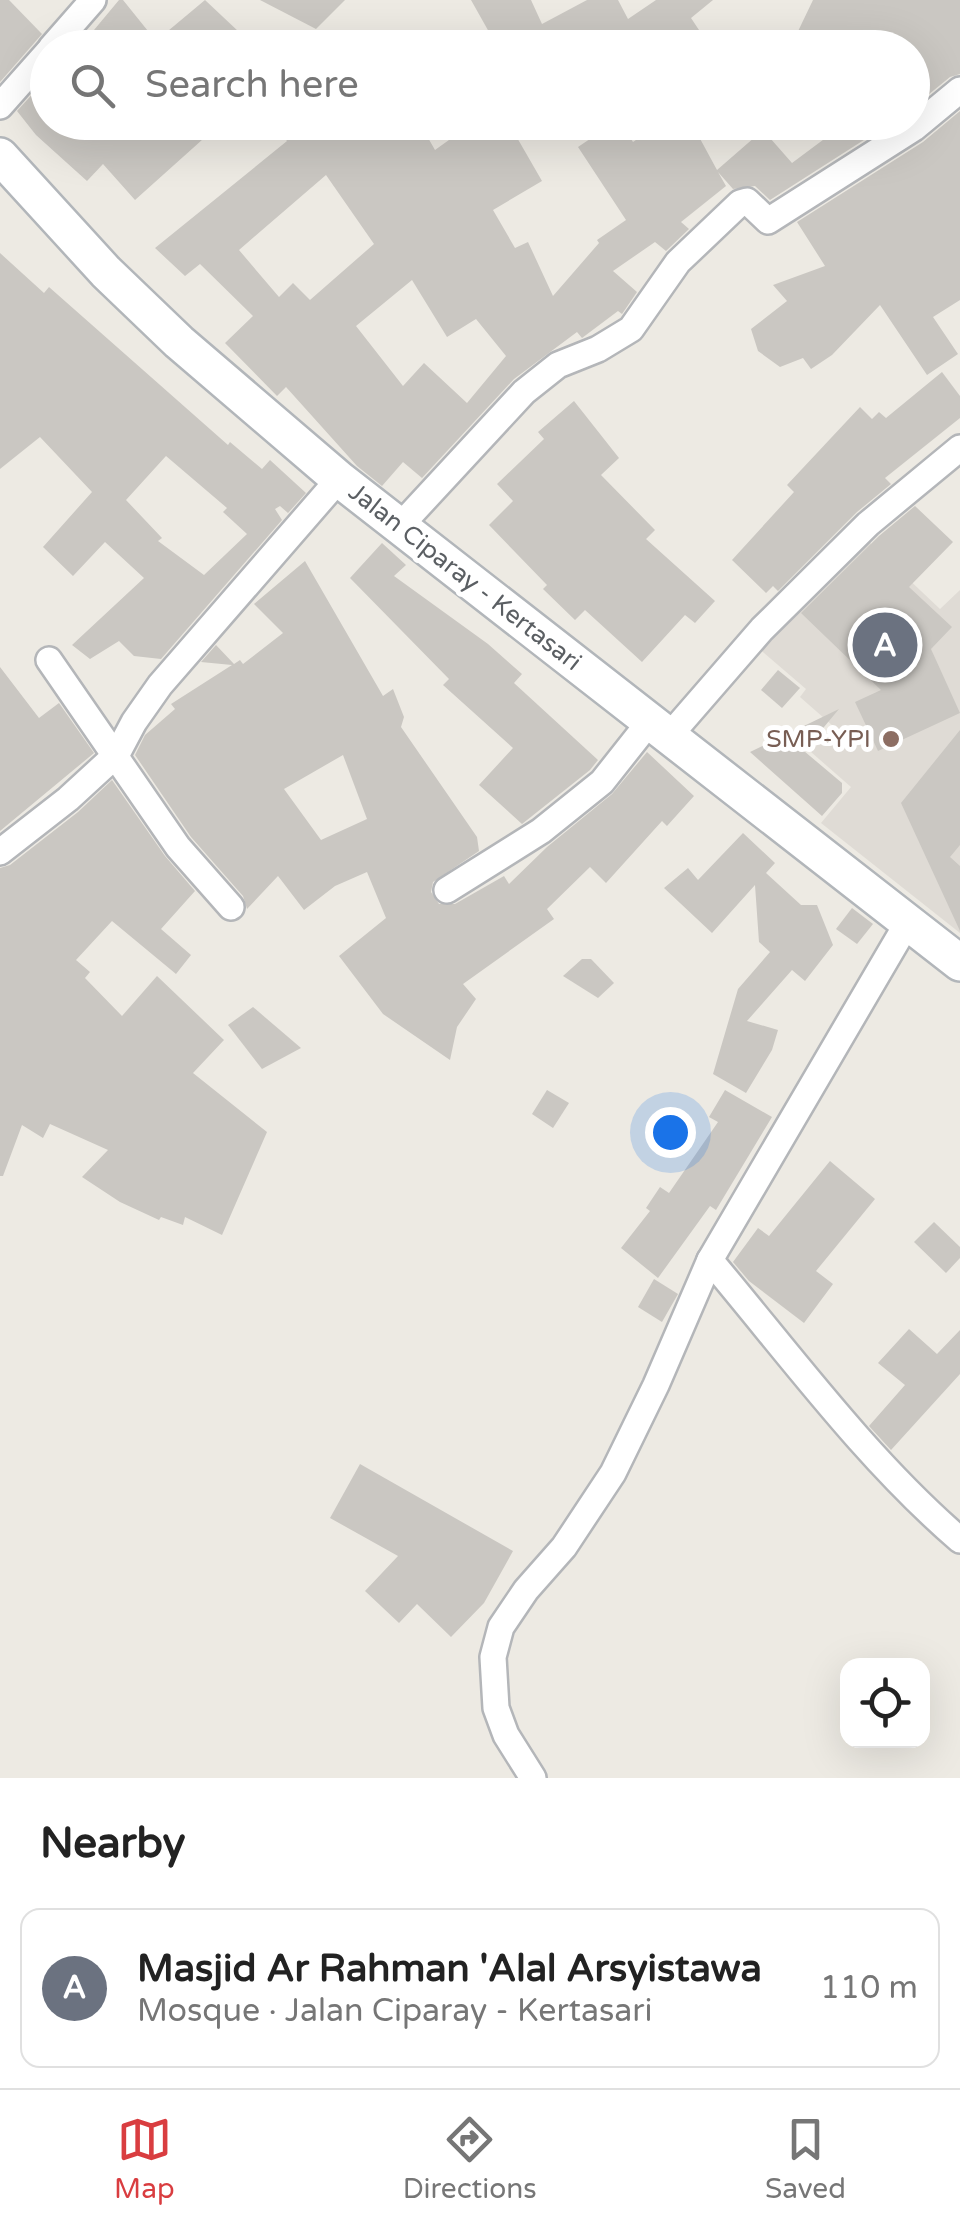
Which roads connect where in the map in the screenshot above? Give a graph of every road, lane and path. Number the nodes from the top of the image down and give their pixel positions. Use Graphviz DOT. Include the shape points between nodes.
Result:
graph roads {
  1 [pos="94,0"];
  2 [pos="68,30"];
  3 [pos="30,72"];
  4 [pos="960,90"];
  5 [pos="0,106"];
  6 [pos="930,115"];
  7 [pos="895,140"];
  8 [pos="0,156"];
  9 [pos="960,448"];
  10 [pos="339,479"];
  11 [pos="399,527"];
  12 [pos="49,660"];
  13 [pos="660,728"];
  14 [pos="117,754"];
  15 [pos="0,852"];
  16 [pos="448,890"];
  17 [pos="232,907"];
  18 [pos="908,922"];
  19 [pos="960,963"];
  20 [pos="710,1260"];
  21 [pos="960,1540"];
  22 [pos="533,1778"];
  1 -- 2 [label="street"];
  3 -- 5 [label="street"];
  4 -- 6 [label="street"];
  7 -- 11 [label="street" via="768,221 747,201 740,203 678,262 631,329 558,365 524,392"];
  8 -- 10 [label="main road, Jalan Ciparay - Kertasari" via="179,342"];
  9 -- 13 [label="street" via="868,524"];
  10 -- 11 [label="main road, Jalan Ciparay - Kertasari"];
  10 -- 14 [label="street" via="160,684"];
  11 -- 13 [label="main road, Jalan Ciparay - Kertasari"];
  12 -- 14 [label="street"];
  13 -- 16 [label="street" via="541,831"];
  13 -- 18 [label="main road, Jalan Ciparay - Kertasari"];
  14 -- 15 [label="street"];
  14 -- 17 [label="street" via="178,846"];
  18 -- 19 [label="main road, Jalan Ciparay - Kertasari"];
  18 -- 20 [label="street"];
  20 -- 21 [label="street" via="858,1436"];
  20 -- 22 [label="street" via="613,1473 502,1627 493,1657 496,1708"];
}
